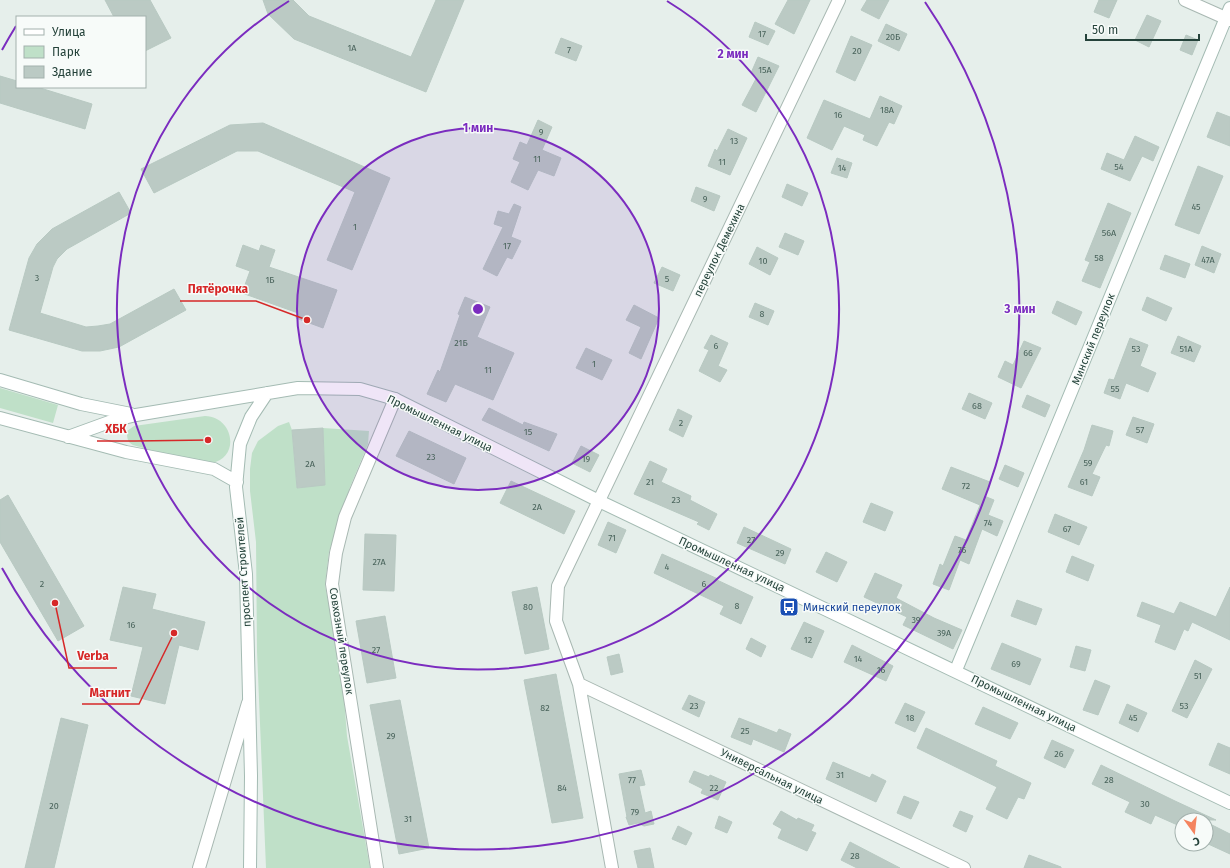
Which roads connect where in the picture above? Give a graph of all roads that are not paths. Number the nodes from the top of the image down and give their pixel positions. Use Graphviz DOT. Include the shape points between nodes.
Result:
graph roads {
  1 [pos="839,0"];
  2 [pos="1185,0"];
  3 [pos="1229,16"];
  4 [pos="0,380"];
  5 [pos="267,393"];
  6 [pos="395,399"];
  7 [pos="136,415"];
  8 [pos="0,418"];
  9 [pos="68,437"];
  10 [pos="237,482"];
  11 [pos="599,501"];
  12 [pos="956,670"];
  13 [pos="579,684"];
  14 [pos="249,700"];
  15 [pos="1230,803"];
  16 [pos="199,868"];
  17 [pos="250,868"];
  18 [pos="377,868"];
  19 [pos="612,868"];
  20 [pos="964,868"];
  1 -- 11 [label="street, переулок Демехина"];
  2 -- 3 [label="street"];
  3 -- 12 [label="street, Минский переулок"];
  4 -- 7 [label="street" via="81,404"];
  5 -- 6 [label="street, Промышленная улица" via="298,388 345,388 360,389"];
  5 -- 7 [label="street, Промышленная улица"];
  5 -- 10 [label="street, проспект Строителей" via="251,417 240,444"];
  6 -- 11 [label="street, Промышленная улица"];
  6 -- 18 [label="street, Совхозный переулок" via="345,517 332,584"];
  7 -- 9 [label="street, Промышленная улица"];
  8 -- 9 [label="street"];
  9 -- 10 [label="street" via="126,452 214,469"];
  10 -- 14 [label="street, проспект Строителей" via="246,574"];
  11 -- 12 [label="street, Промышленная улица"];
  11 -- 13 [label="street" via="558,586 556,621"];
  12 -- 15 [label="street, Промышленная улица"];
  13 -- 19 [label="street"];
  13 -- 20 [label="street, Универсальная улица"];
  14 -- 16 [label="street, проспект Строителей"];
  14 -- 17 [label="street, проспект Строителей"];
}
